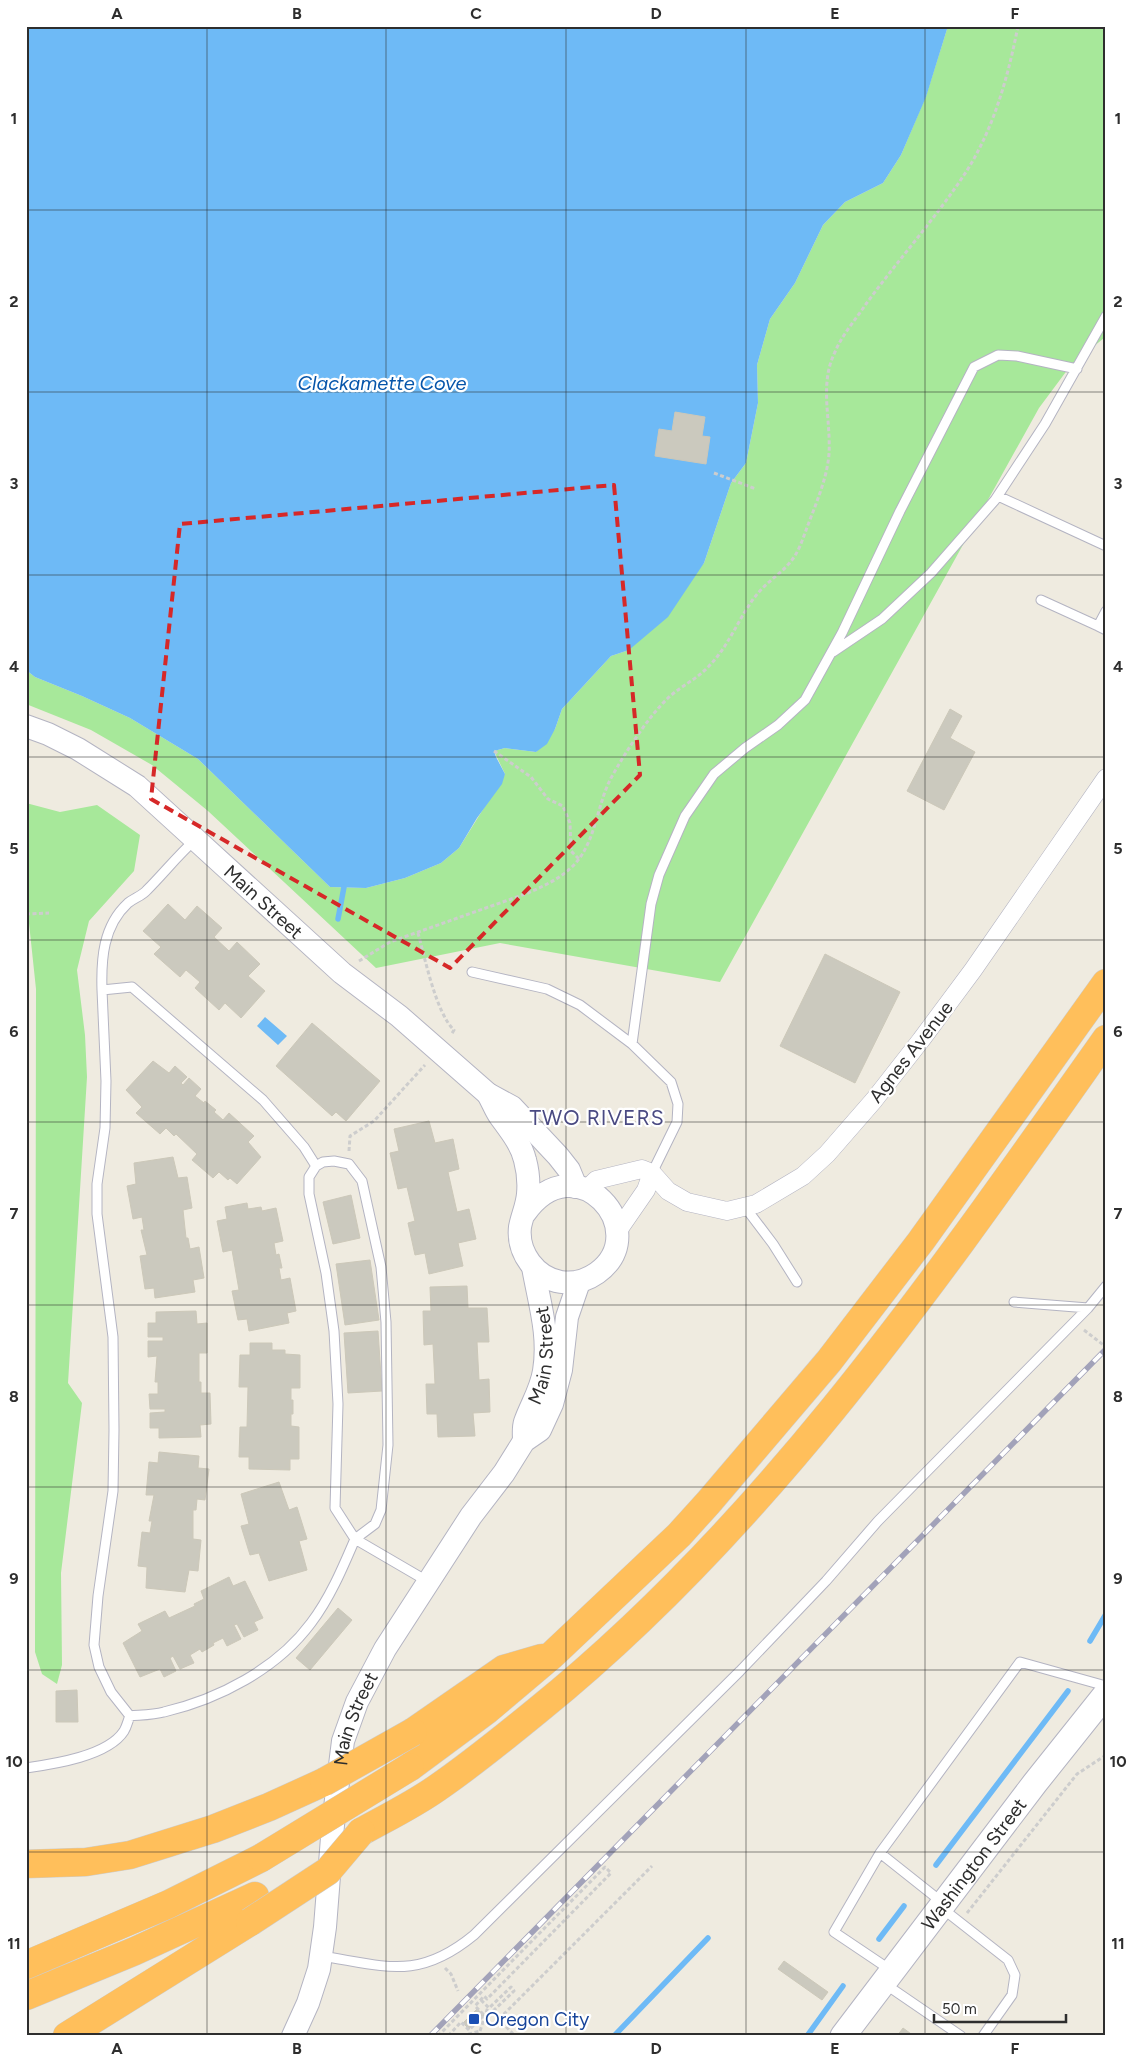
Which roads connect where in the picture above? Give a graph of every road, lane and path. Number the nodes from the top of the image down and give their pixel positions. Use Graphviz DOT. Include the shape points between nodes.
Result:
graph roads {
  1 [pos="1018,26"];
  2 [pos="1106,316"];
  3 [pos="1077,370"];
  4 [pos="714,473"];
  5 [pos="756,489"];
  6 [pos="998,496"];
  7 [pos="1106,546"];
  8 [pos="1041,600"];
  9 [pos="1106,611"];
  10 [pos="1102,628"];
  11 [pos="830,654"];
  12 [pos="26,726"];
  13 [pos="494,751"];
  14 [pos="1106,778"];
  15 [pos="196,839"];
  16 [pos="579,859"];
  17 [pos="49,913"];
  18 [pos="26,914"];
  19 [pos="418,933"];
  20 [pos="472,972"];
  21 [pos="342,973"];
  22 [pos="1106,983"];
  23 [pos="102,990"];
  24 [pos="451,1035"];
  25 [pos="1106,1039"];
  26 [pos="632,1044"];
  27 [pos="428,1061"];
  28 [pos="488,1094"];
  29 [pos="349,1164"];
  30 [pos="316,1166"];
  31 [pos="652,1172"];
  32 [pos="581,1188"];
  33 [pos="745,1207"];
  34 [pos="525,1213"];
  35 [pos="617,1232"];
  36 [pos="532,1267"];
  37 [pos="579,1282"];
  38 [pos="797,1282"];
  39 [pos="1106,1286"];
  40 [pos="1014,1302"];
  41 [pos="1088,1308"];
  42 [pos="1073,1322"];
  43 [pos="1106,1347"];
  44 [pos="524,1441"];
  45 [pos="355,1539"];
  46 [pos="430,1582"];
  47 [pos="551,1656"];
  48 [pos="1106,1686"];
  49 [pos="1106,1694"];
  50 [pos="130,1716"];
  51 [pos="1106,1755"];
  52 [pos="26,1768"];
  53 [pos="880,1853"];
  54 [pos="26,1864"];
  55 [pos="652,1866"];
  56 [pos="252,1909"];
  57 [pos="948,1911"];
  58 [pos="320,1956"];
  59 [pos="438,1959"];
  60 [pos="26,1965"];
  61 [pos="889,1978"];
  62 [pos="458,1990"];
  63 [pos="26,1996"];
  64 [pos="481,2000"];
  65 [pos="488,2007"];
  66 [pos="499,2019"];
  67 [pos="480,2031"];
  68 [pos="67,2036"];
  69 [pos="293,2036"];
  70 [pos="438,2036"];
  71 [pos="448,2036"];
  72 [pos="462,2036"];
  73 [pos="485,2036"];
  74 [pos="515,2036"];
  75 [pos="843,2036"];
  76 [pos="961,2036"];
  77 [pos="983,2036"];
  1 -- 16 [label="path" via="1002,95 967,170 860,314 828,367 829,456 825,476 796,554 748,605 710,666 666,700 629,749 600,802"];
  2 -- 3 [label="lane"];
  3 -- 6 [label="lane"];
  3 -- 11 [label="lane" via="1017,356 998,355 974,367"];
  4 -- 5 [label="path"];
  6 -- 7 [label="lane"];
  6 -- 11 [label="lane" via="931,573 882,619"];
  8 -- 10 [label="lane"];
  9 -- 10 [label="lane"];
  11 -- 26 [label="lane" via="804,700 778,725 714,774 685,816 659,875 651,904"];
  12 -- 15 [label="street, Main Street" via="78,749 121,774"];
  13 -- 16 [label="path" via="531,777 548,799 563,806 570,823 572,851"];
  14 -- 33 [label="street, Agnes Avenue" via="973,970 874,1100 827,1154 803,1176 756,1204"];
  15 -- 21 [label="street, Main Street"];
  15 -- 23 [label="lane" via="146,892 128,904 111,926 101,964"];
  16 -- 19 [label="path" via="550,884"];
  17 -- 18 [label="path"];
  19 -- 21 [label="path" via="390,942"];
  19 -- 24 [label="path" via="439,1003 454,1030"];
  20 -- 26 [label="lane" via="547,989 580,1006"];
  21 -- 28 [label="street, Main Street" via="399,1016"];
  22 -- 47 [label="highway" via="921,1241 829,1360 679,1535"];
  23 -- 30 [label="lane" via="132,987 263,1100 304,1147"];
  23 -- 50 [label="lane" via="105,1128 97,1184 97,1214 113,1337 114,1430 113,1491 94,1645 99,1667 111,1692"];
  25 -- 56 [label="highway" via="947,1259 781,1473 648,1613 579,1677 468,1765 407,1807 361,1832"];
  26 -- 31 [label="lane" via="671,1082 678,1104 677,1122"];
  27 -- 29 [label="path" via="374,1121 350,1136"];
  28 -- 32 [label="street, Main Street" via="512,1107 532,1126"];
  28 -- 34 [label="street, Main Street" via="525,1158 528,1174"];
  29 -- 30 [label="lane" via="334,1161"];
  29 -- 45 [label="lane" via="362,1181 381,1267 386,1322 388,1436 381,1510 375,1524"];
  30 -- 45 [label="lane" via="309,1177 309,1194 326,1273 334,1331 338,1404 335,1508"];
  31 -- 32 [label="street" via="642,1169 612,1175"];
  31 -- 33 [label="street, Agnes Avenue" via="668,1191 687,1202 727,1211"];
  31 -- 35 [label="street" via="646,1190"];
  32 -- 34 [label="street" via="560,1187 546,1192"];
  32 -- 35 [label="street, Main Street" via="598,1196 608,1206"];
  33 -- 38 [label="lane"];
  34 -- 36 [label="street, Main Street" via="520,1227 520,1242"];
  35 -- 37 [label="street" via="616,1246 607,1264 592,1277"];
  36 -- 37 [label="street, Main Street" via="546,1278 562,1283"];
  36 -- 44 [label="street, Main Street" via="546,1343 544,1372 536,1400 524,1423"];
  37 -- 44 [label="street, Main Street" via="567,1317 561,1370 552,1404 540,1430"];
  39 -- 41 [label="lane"];
  40 -- 41 [label="lane"];
  41 -- 42 [label="lane"];
  42 -- 43 [label="path"];
  42 -- 59 [label="lane" via="878,1521 740,1671 510,1901 463,1945"];
  44 -- 46 [label="street, Main Street"];
  45 -- 46 [label="lane"];
  45 -- 50 [label="lane" via="311,1623 279,1657 242,1682 204,1700 163,1713"];
  46 -- 58 [label="street, Main Street" via="366,1682 346,1733 338,1777"];
  47 -- 54 [label="highway, bridge" via="504,1669 412,1732 324,1782 269,1807 213,1829 130,1855 86,1862"];
  47 -- 60 [label="highway, bridge" via="487,1710 410,1767 261,1858 169,1904"];
  48 -- 53 [label="lane" via="1020,1662"];
  49 -- 57 [label="main road, Washington Street"];
  50 -- 52 [label="lane" via="124,1731 113,1742 57,1763"];
  51 -- 57 [label="path" via="1077,1774"];
  53 -- 57 [label="lane"];
  53 -- 61 [label="lane" via="834,1932"];
  55 -- 66 [label="path"];
  56 -- 63 [label="highway" via="135,1951"];
  56 -- 68 [label="highway"];
  57 -- 61 [label="main road, Washington Street"];
  57 -- 77 [label="lane" via="1008,1960 1015,1975 1012,1995"];
  58 -- 59 [label="lane" via="393,1967 413,1966"];
  58 -- 69 [label="street, Main Street" via="313,1989"];
  59 -- 62 [label="path" via="451,1974"];
  61 -- 75 [label="main road, Washington Street"];
  61 -- 76 [label="lane"];
  64 -- 65 [label="path"];
  64 -- 70 [label="path" via="484,1996 487,1999 611,1873 605,1867"];
  64 -- 71 [label="path" via="475,2006 484,2015 469,2030 461,2022"];
  65 -- 66 [label="path" via="511,1987 514,1991 492,2012"];
  65 -- 67 [label="path"];
  66 -- 74 [label="path"];
  67 -- 72 [label="path"];
  67 -- 73 [label="path"];
}
